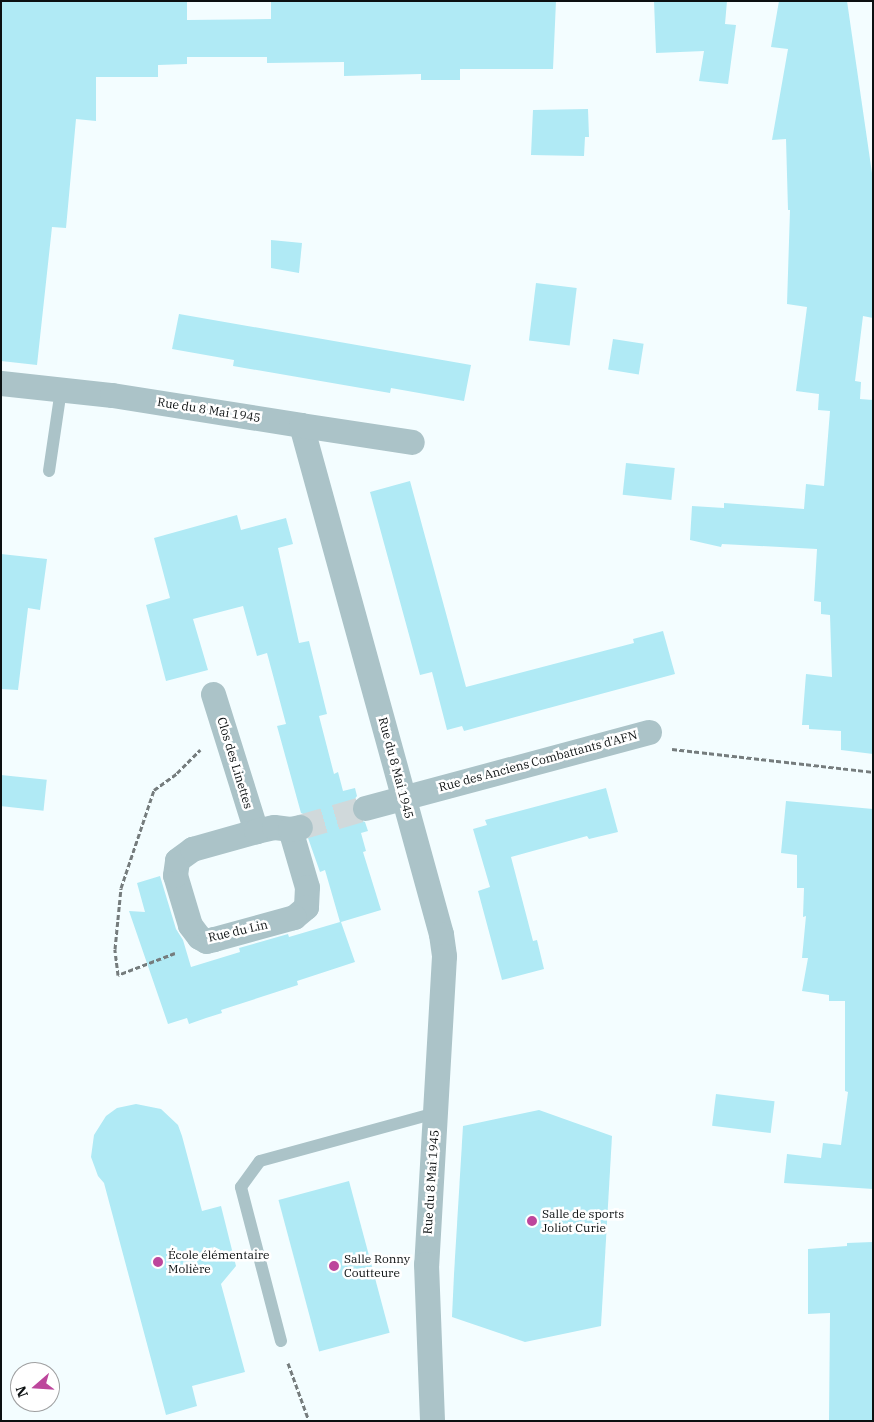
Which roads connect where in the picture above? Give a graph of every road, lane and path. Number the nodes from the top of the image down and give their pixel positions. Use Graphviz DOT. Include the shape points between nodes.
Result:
graph roads {
  1 [pos="1,383"];
  2 [pos="61,390"];
  3 [pos="301,425"];
  4 [pos="412,442"];
  5 [pos="50,471"];
  6 [pos="213,694"];
  7 [pos="649,732"];
  8 [pos="873,772"];
  9 [pos="404,797"];
  10 [pos="364,808"];
  11 [pos="256,831"];
  12 [pos="435,1113"];
  13 [pos="281,1341"];
  14 [pos="309,1421"];
  15 [pos="432,1421"];
  1 -- 2 [label="street, Rue du 8 Mai 1945"];
  2 -- 3 [label="street, Rue du 8 Mai 1945" via="148,400"];
  2 -- 5 [label="lane"];
  3 -- 4 [label="street"];
  3 -- 9 [label="street, Rue du 8 Mai 1945"];
  6 -- 11 [label="street, Clos des Linettes"];
  7 -- 8 [label="path, Rue des Anciens Combattants d'AFN" via="663,748"];
  7 -- 9 [label="street, Rue des Anciens Combattants d'AFN"];
  9 -- 10 [label="street"];
  9 -- 12 [label="street, Rue du 8 Mai 1945" via="444,956"];
  11 -- 11 [label="street, Rue du Lin" via="274,827 295,828 307,887 306,907 294,917 206,940 199,937 190,925 175,875 177,860 192,849"];
  12 -- 13 [label="lane" via="260,1161 241,1187"];
  12 -- 15 [label="street, Rue du 8 Mai 1945" via="426,1264"];
  13 -- 14 [label="path"];
}
